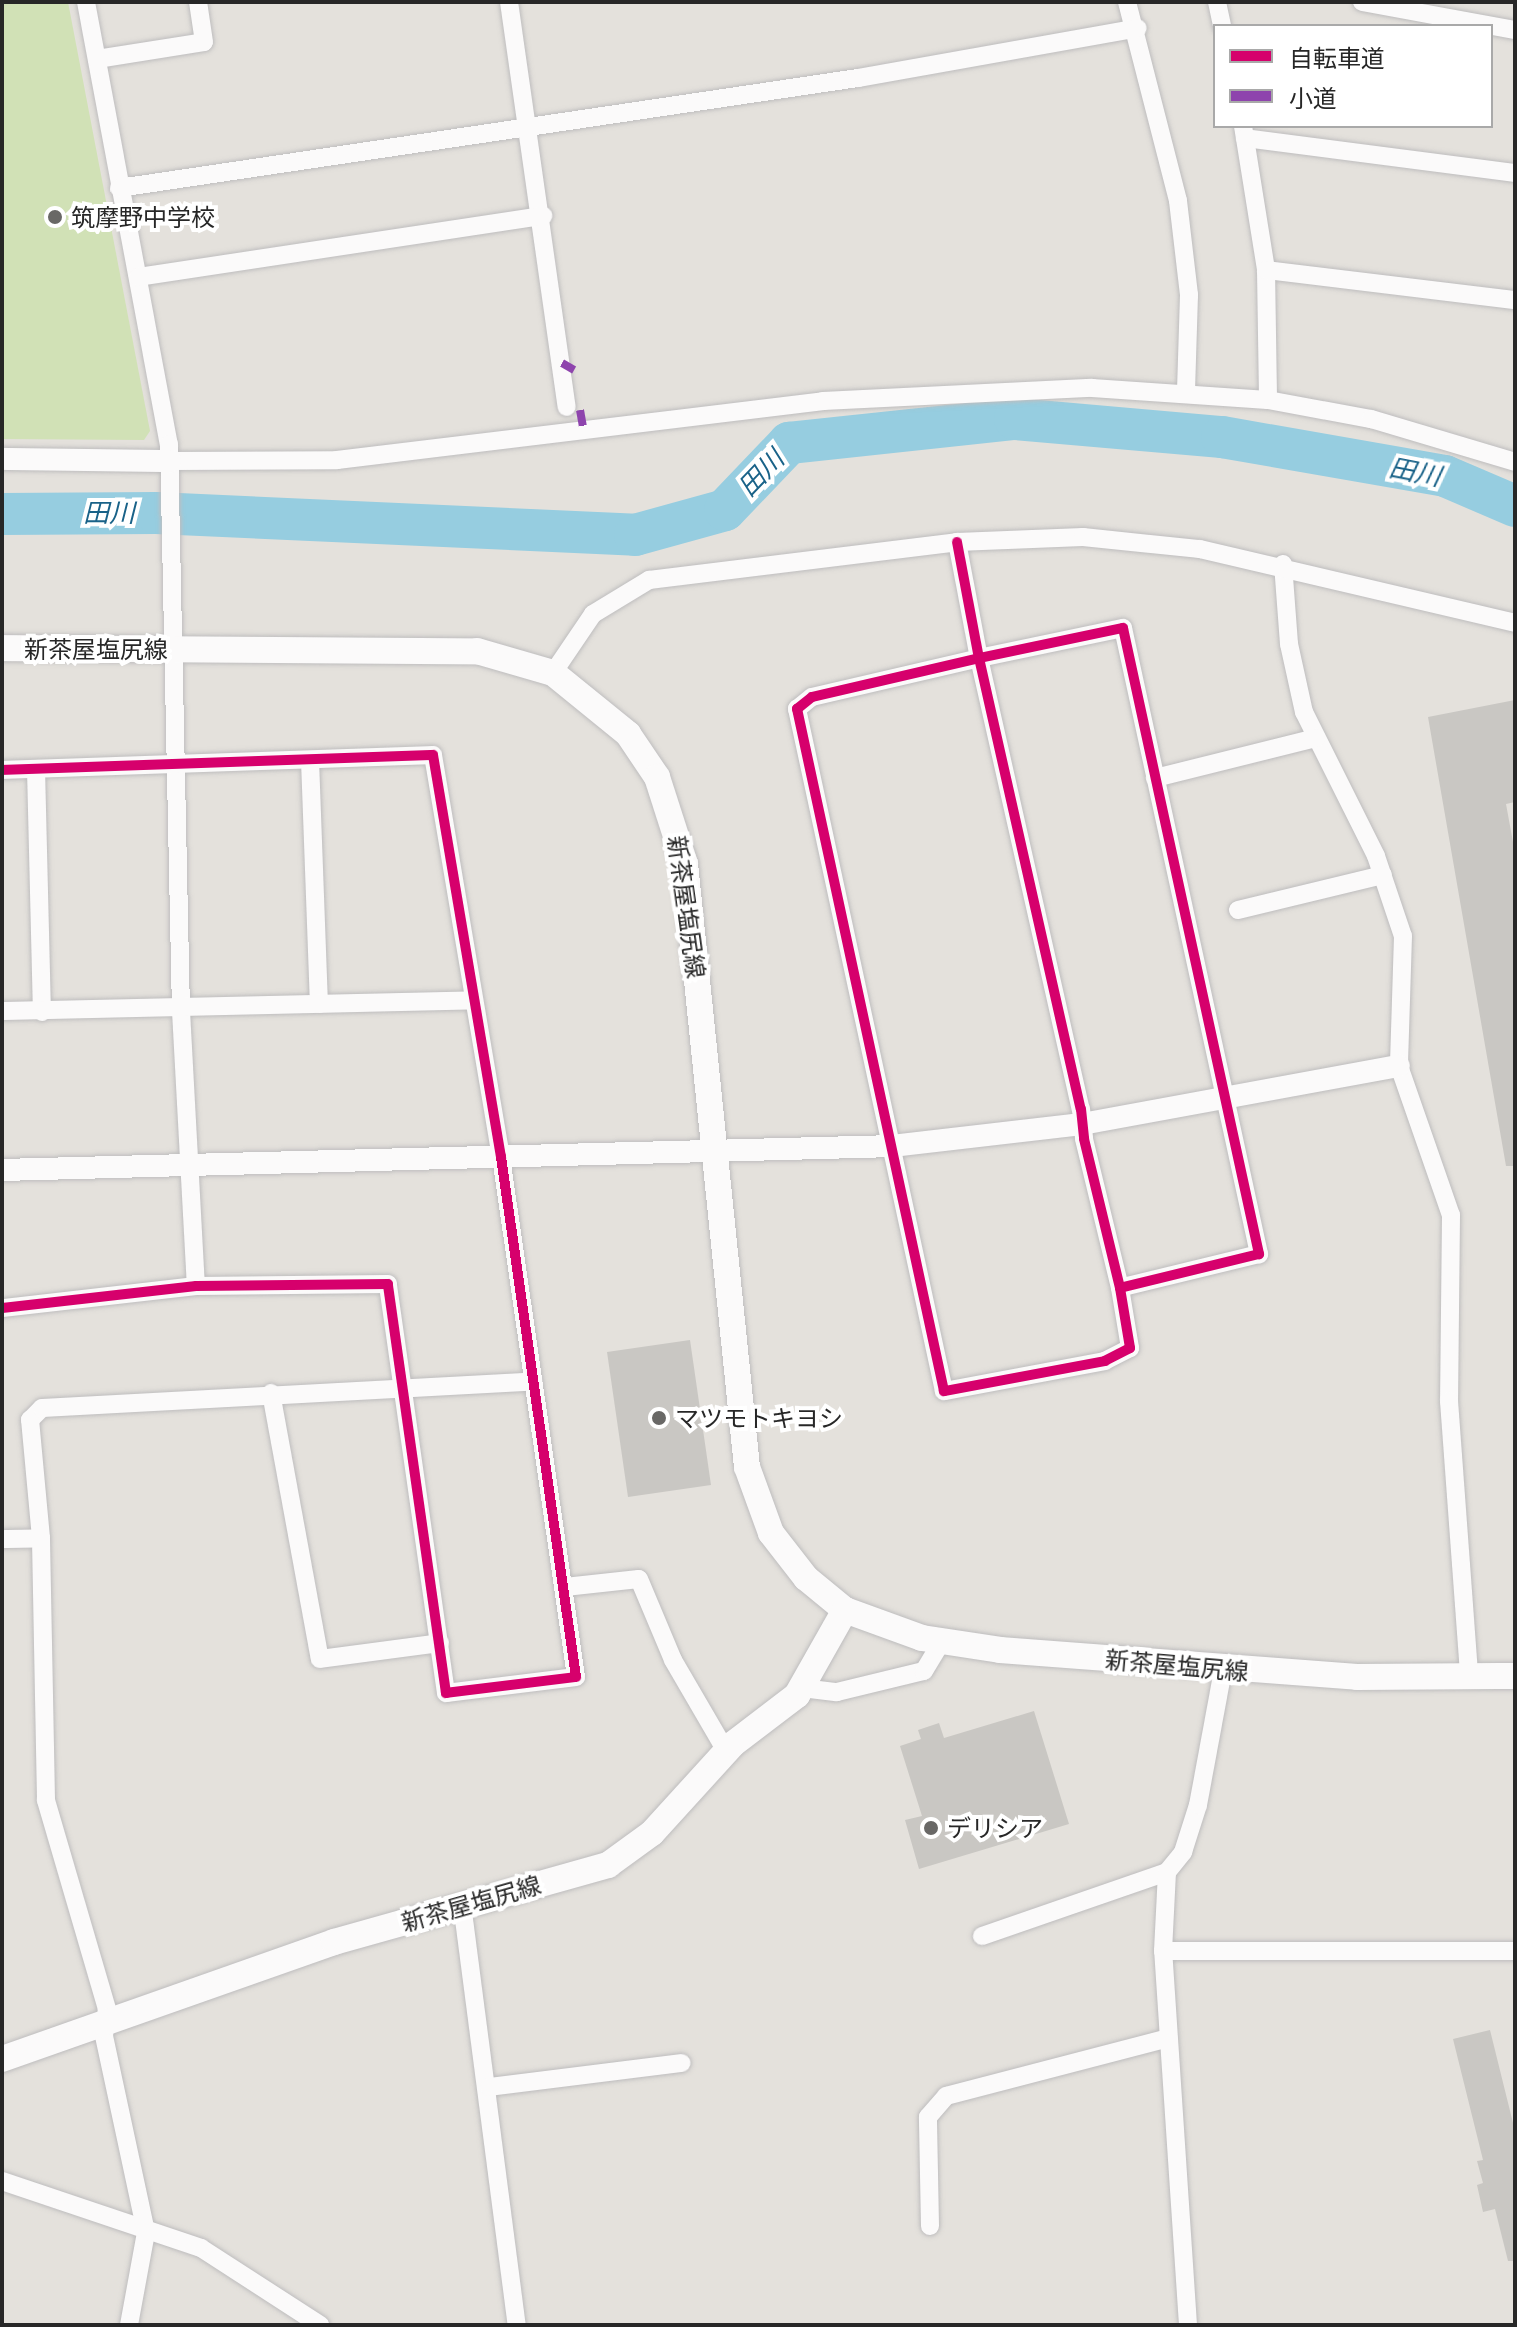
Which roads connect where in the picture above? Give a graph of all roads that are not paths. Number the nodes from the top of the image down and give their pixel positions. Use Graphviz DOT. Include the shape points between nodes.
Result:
graph roads {
  1 [pos="86,2"];
  2 [pos="198,2"];
  3 [pos="509,2"];
  4 [pos="1127,2"];
  5 [pos="1217,2"];
  6 [pos="1362,2"];
  7 [pos="1222,24"];
  8 [pos="1482,24"];
  9 [pos="1493,26"];
  10 [pos="1138,28"];
  11 [pos="1515,30"];
  12 [pos="97,59"];
  13 [pos="528,127"];
  14 [pos="1244,132"];
  15 [pos="1515,173"];
  16 [pos="119,188"];
  17 [pos="543,216"];
  18 [pos="1266,270"];
  19 [pos="138,277"];
  20 [pos="1515,300"];
  21 [pos="1186,392"];
  22 [pos="1268,400"];
  23 [pos="567,407"];
  24 [pos="2,459"];
  25 [pos="1515,462"];
  26 [pos="170,470"];
  27 [pos="957,542"];
  28 [pos="1283,564"];
  29 [pos="1515,623"];
  30 [pos="2,648"];
  31 [pos="174,649"];
  32 [pos="979,658"];
  33 [pos="553,673"];
  34 [pos="1316,738"];
  35 [pos="310,760"];
  36 [pos="176,762"];
  37 [pos="36,769"];
  38 [pos="2,770"];
  39 [pos="1155,778"];
  40 [pos="1383,875"];
  41 [pos="1238,910"];
  42 [pos="470,1000"];
  43 [pos="319,1004"];
  44 [pos="2,1011"];
  45 [pos="181,1011"];
  46 [pos="42,1012"];
  47 [pos="1399,1066"];
  48 [pos="1224,1098"];
  49 [pos="1082,1124"];
  50 [pos="892,1146"];
  51 [pos="716,1153"];
  52 [pos="501,1157"];
  53 [pos="190,1166"];
  54 [pos="2,1170"];
  55 [pos="196,1286"];
  56 [pos="1120,1288"];
  57 [pos="2,1308"];
  58 [pos="533,1381"];
  59 [pos="406,1384"];
  60 [pos="271,1393"];
  61 [pos="41,1538"];
  62 [pos="2,1539"];
  63 [pos="565,1587"];
  64 [pos="845,1610"];
  65 [pos="942,1641"];
  66 [pos="440,1643"];
  67 [pos="1223,1670"];
  68 [pos="1469,1676"];
  69 [pos="1515,1676"];
  70 [pos="802,1688"];
  71 [pos="726,1751"];
  72 [pos="1167,1872"];
  73 [pos="462,1904"];
  74 [pos="982,1936"];
  75 [pos="1163,1951"];
  76 [pos="1515,1951"];
  77 [pos="106,2022"];
  78 [pos="1169,2038"];
  79 [pos="2,2059"];
  80 [pos="682,2063"];
  81 [pos="489,2087"];
  82 [pos="2,2181"];
  83 [pos="930,2226"];
  84 [pos="146,2232"];
  85 [pos="129,2325"];
  86 [pos="320,2325"];
  87 [pos="517,2325"];
  88 [pos="1188,2325"];
  1 -- 12 [label="street"];
  2 -- 12 [label="street" via="204,42"];
  3 -- 13 [label="street"];
  4 -- 10 [label="street"];
  5 -- 7 [label="street"];
  6 -- 8 [label="street"];
  9 -- 11 [label="street"];
  10 -- 13 [label="street"];
  10 -- 21 [label="street" via="1178,201 1189,295"];
  12 -- 16 [label="street"];
  13 -- 16 [label="street"];
  13 -- 17 [label="street"];
  14 -- 15 [label="street"];
  14 -- 18 [label="street"];
  16 -- 19 [label="street"];
  17 -- 19 [label="street"];
  17 -- 23 [label="street"];
  18 -- 20 [label="street"];
  18 -- 22 [label="street"];
  19 -- 26 [label="street"];
  21 -- 22 [label="street"];
  21 -- 26 [label="street" via="902,394 337,460"];
  22 -- 25 [label="street" via="1371,419"];
  24 -- 26 [label="street"];
  26 -- 31 [label="street"];
  27 -- 28 [label="street" via="1083,537"];
  27 -- 32 [label="street"];
  27 -- 33 [label="street" via="649,580 593,614"];
  28 -- 29 [label="street"];
  28 -- 34 [label="street" via="1289,644"];
  30 -- 31 [label="main road, 新茶屋塩尻線"];
  31 -- 33 [label="main road, 新茶屋塩尻線" via="477,651"];
  31 -- 36 [label="street"];
  32 -- 39 [label="street" via="1123,628"];
  32 -- 49 [label="street"];
  32 -- 50 [label="street" via="812,697 797,709"];
  33 -- 51 [label="main road, 新茶屋塩尻線" via="628,734 651,766 673,816 692,913"];
  34 -- 39 [label="street"];
  34 -- 40 [label="street"];
  35 -- 36 [label="street"];
  35 -- 42 [label="street" via="433,755"];
  35 -- 43 [label="street"];
  36 -- 37 [label="street"];
  36 -- 45 [label="street"];
  37 -- 38 [label="street"];
  37 -- 46 [label="street"];
  39 -- 48 [label="street"];
  40 -- 41 [label="street"];
  40 -- 47 [label="street" via="1403,936"];
  42 -- 43 [label="street"];
  42 -- 52 [label="street"];
  43 -- 45 [label="street"];
  44 -- 46 [label="street"];
  45 -- 46 [label="street"];
  45 -- 53 [label="street"];
  47 -- 48 [label="street"];
  47 -- 68 [label="street" via="1451,1215 1449,1401"];
  48 -- 49 [label="street"];
  48 -- 56 [label="street" via="1259,1254"];
  49 -- 50 [label="street"];
  49 -- 56 [label="street"];
  50 -- 51 [label="street"];
  50 -- 56 [label="street" via="944,1391 1105,1361 1130,1348"];
  51 -- 52 [label="street"];
  51 -- 64 [label="main road, 新茶屋塩尻線" via="737,1398 756,1501 787,1556"];
  52 -- 53 [label="street"];
  52 -- 58 [label="street"];
  53 -- 54 [label="street"];
  53 -- 55 [label="street"];
  55 -- 57 [label="street"];
  55 -- 59 [label="street" via="388,1284"];
  58 -- 59 [label="street"];
  58 -- 63 [label="street"];
  59 -- 60 [label="street"];
  59 -- 66 [label="street"];
  60 -- 61 [label="street" via="42,1408 30,1420"];
  60 -- 66 [label="street" via="320,1659"];
  61 -- 62 [label="street"];
  61 -- 77 [label="street" via="46,1800"];
  63 -- 66 [label="street" via="576,1677 446,1693"];
  63 -- 71 [label="street" via="639,1579 673,1660"];
  64 -- 65 [label="main road, 新茶屋塩尻線"];
  64 -- 70 [label="main road, 新茶屋塩尻線"];
  65 -- 67 [label="main road, 新茶屋塩尻線"];
  65 -- 70 [label="street" via="924,1671 837,1692"];
  67 -- 68 [label="main road, 新茶屋塩尻線"];
  67 -- 72 [label="street" via="1198,1805 1183,1852"];
  68 -- 69 [label="main road, 新茶屋塩尻線"];
  70 -- 71 [label="main road, 新茶屋塩尻線"];
  71 -- 73 [label="main road, 新茶屋塩尻線" via="652,1833 608,1865"];
  72 -- 74 [label="street"];
  72 -- 75 [label="street"];
  73 -- 77 [label="main road, 新茶屋塩尻線"];
  73 -- 81 [label="street"];
  75 -- 76 [label="street"];
  75 -- 78 [label="street"];
  77 -- 79 [label="main road, 新茶屋塩尻線"];
  77 -- 84 [label="street" via="104,2036"];
  78 -- 83 [label="street" via="946,2096 928,2117"];
  78 -- 88 [label="street"];
  80 -- 81 [label="street"];
  81 -- 87 [label="street"];
  82 -- 84 [label="street"];
  84 -- 85 [label="street"];
  84 -- 86 [label="street" via="224,2258"];
}
